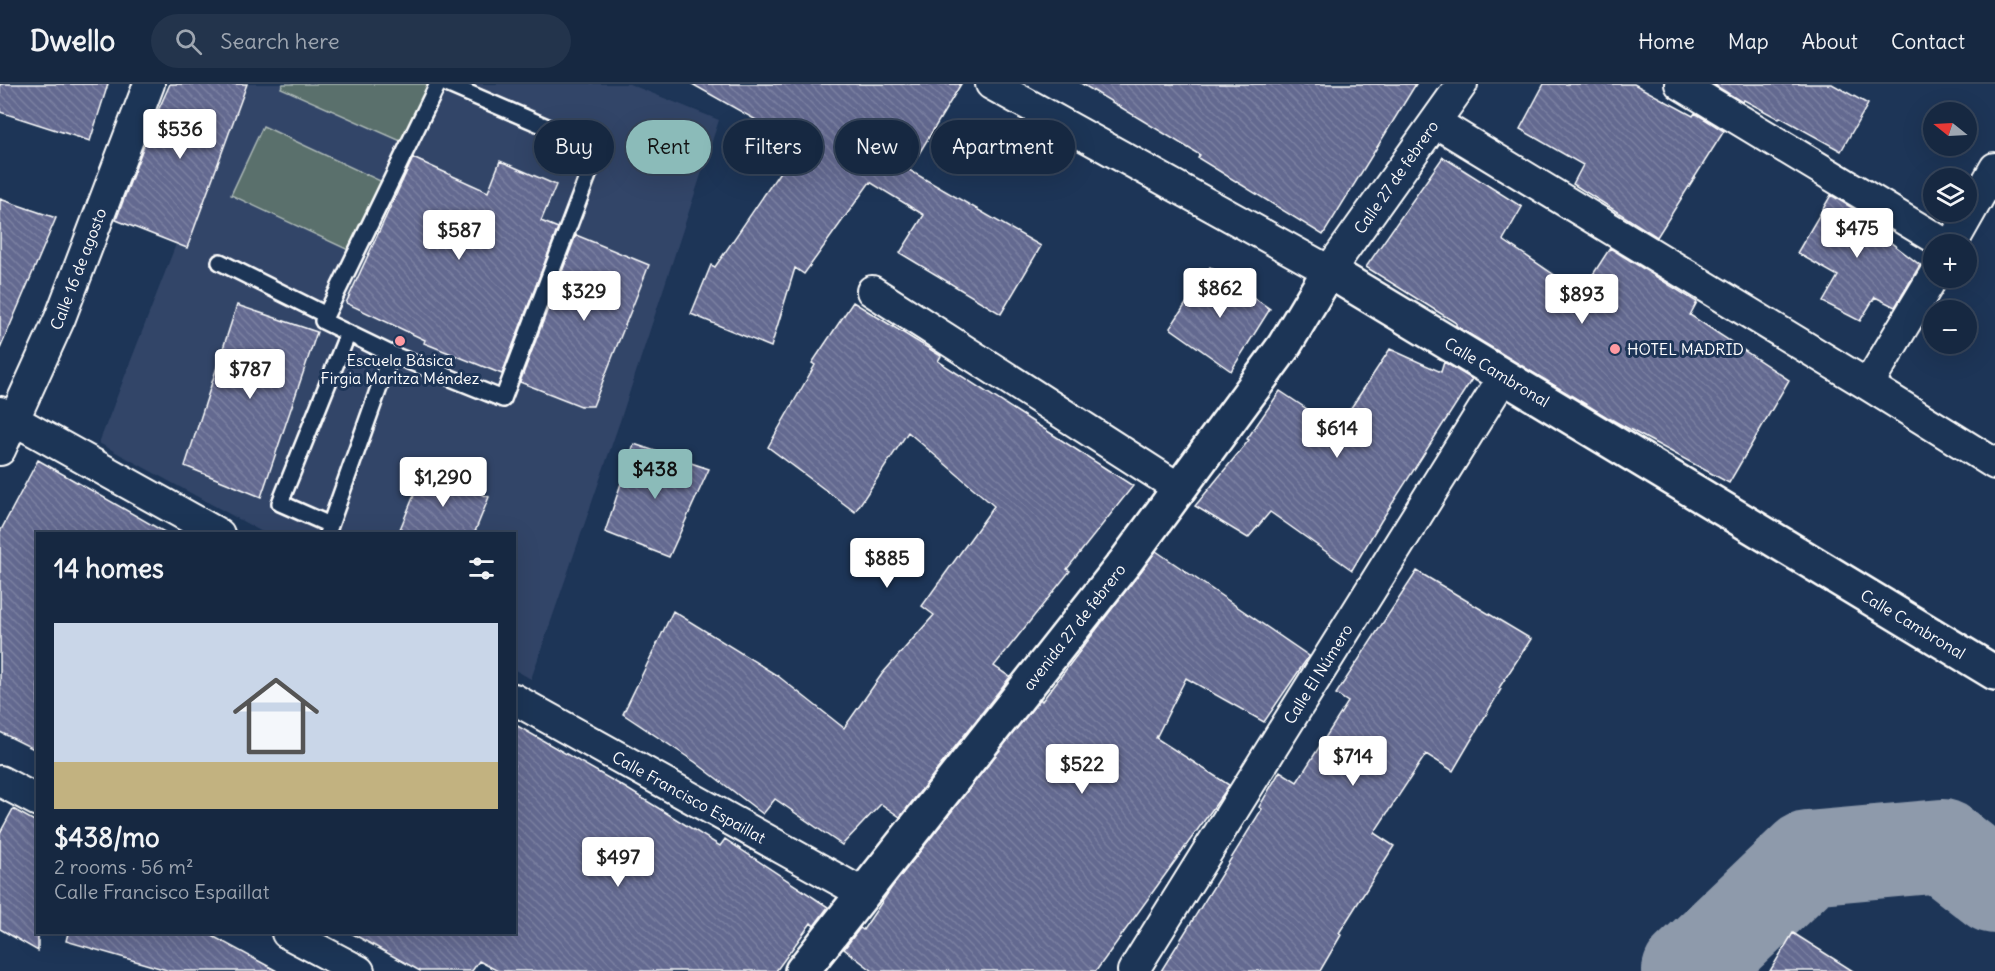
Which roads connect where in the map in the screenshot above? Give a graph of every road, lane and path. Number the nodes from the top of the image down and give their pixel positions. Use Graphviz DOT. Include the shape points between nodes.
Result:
graph roads {
  1 [pos="149,84"];
  2 [pos="438,84"];
  3 [pos="447,84"];
  4 [pos="991,84"];
  5 [pos="1462,84"];
  6 [pos="1680,84"];
  7 [pos="1435,122"];
  8 [pos="1995,168"];
  9 [pos="1928,234"];
  10 [pos="1958,234"];
  11 [pos="220,262"];
  12 [pos="1329,271"];
  13 [pos="1926,288"];
  14 [pos="872,291"];
  15 [pos="327,315"];
  16 [pos="348,333"];
  17 [pos="391,354"];
  18 [pos="1504,376"];
  19 [pos="1868,385"];
  20 [pos="7,416"];
  21 [pos="0,450"];
  22 [pos="1995,464"];
  23 [pos="1180,489"];
  24 [pos="328,530"];
  25 [pos="215,532"];
  26 [pos="1995,673"];
  27 [pos="516,700"];
  28 [pos="0,781"];
  29 [pos="36,800"];
  30 [pos="864,894"];
  31 [pos="289,934"];
  32 [pos="359,971"];
  33 [pos="802,971"];
  34 [pos="1133,971"];
  1 -- 20 [label="street, Calle 16 de agosto" via="60,318"];
  2 -- 15 [label="lane"];
  3 -- 17 [label="lane" via="598,149 503,399"];
  4 -- 12 [label="street, Calle Cambronal"];
  5 -- 7 [label="street, Calle 27 de febrero"];
  6 -- 9 [label="street"];
  7 -- 12 [label="street, Calle 27 de febrero"];
  7 -- 19 [label="street"];
  8 -- 10 [label="street"];
  11 -- 15 [label="lane"];
  12 -- 18 [label="main road, Calle Cambronal"];
  12 -- 23 [label="main road, avenida 27 de febrero" via="1284,346"];
  13 -- 19 [label="street"];
  14 -- 23 [label="street"];
  15 -- 16 [label="lane" via="323,321"];
  16 -- 17 [label="lane"];
  16 -- 24 [label="lane" via="280,503"];
  17 -- 24 [label="lane"];
  18 -- 26 [label="main road, Calle Cambronal"];
  18 -- 34 [label="street, Calle El Número"];
  19 -- 22 [label="street"];
  20 -- 21 [label="street, Calle 16 de agosto"];
  20 -- 25 [label="street"];
  23 -- 30 [label="main road, avenida 27 de febrero"];
  27 -- 30 [label="street, Calle Francisco Espaillat"];
  28 -- 29 [label="street"];
  30 -- 33 [label="main road, avenida 27 de febrero"];
  31 -- 32 [label="street"];
}
